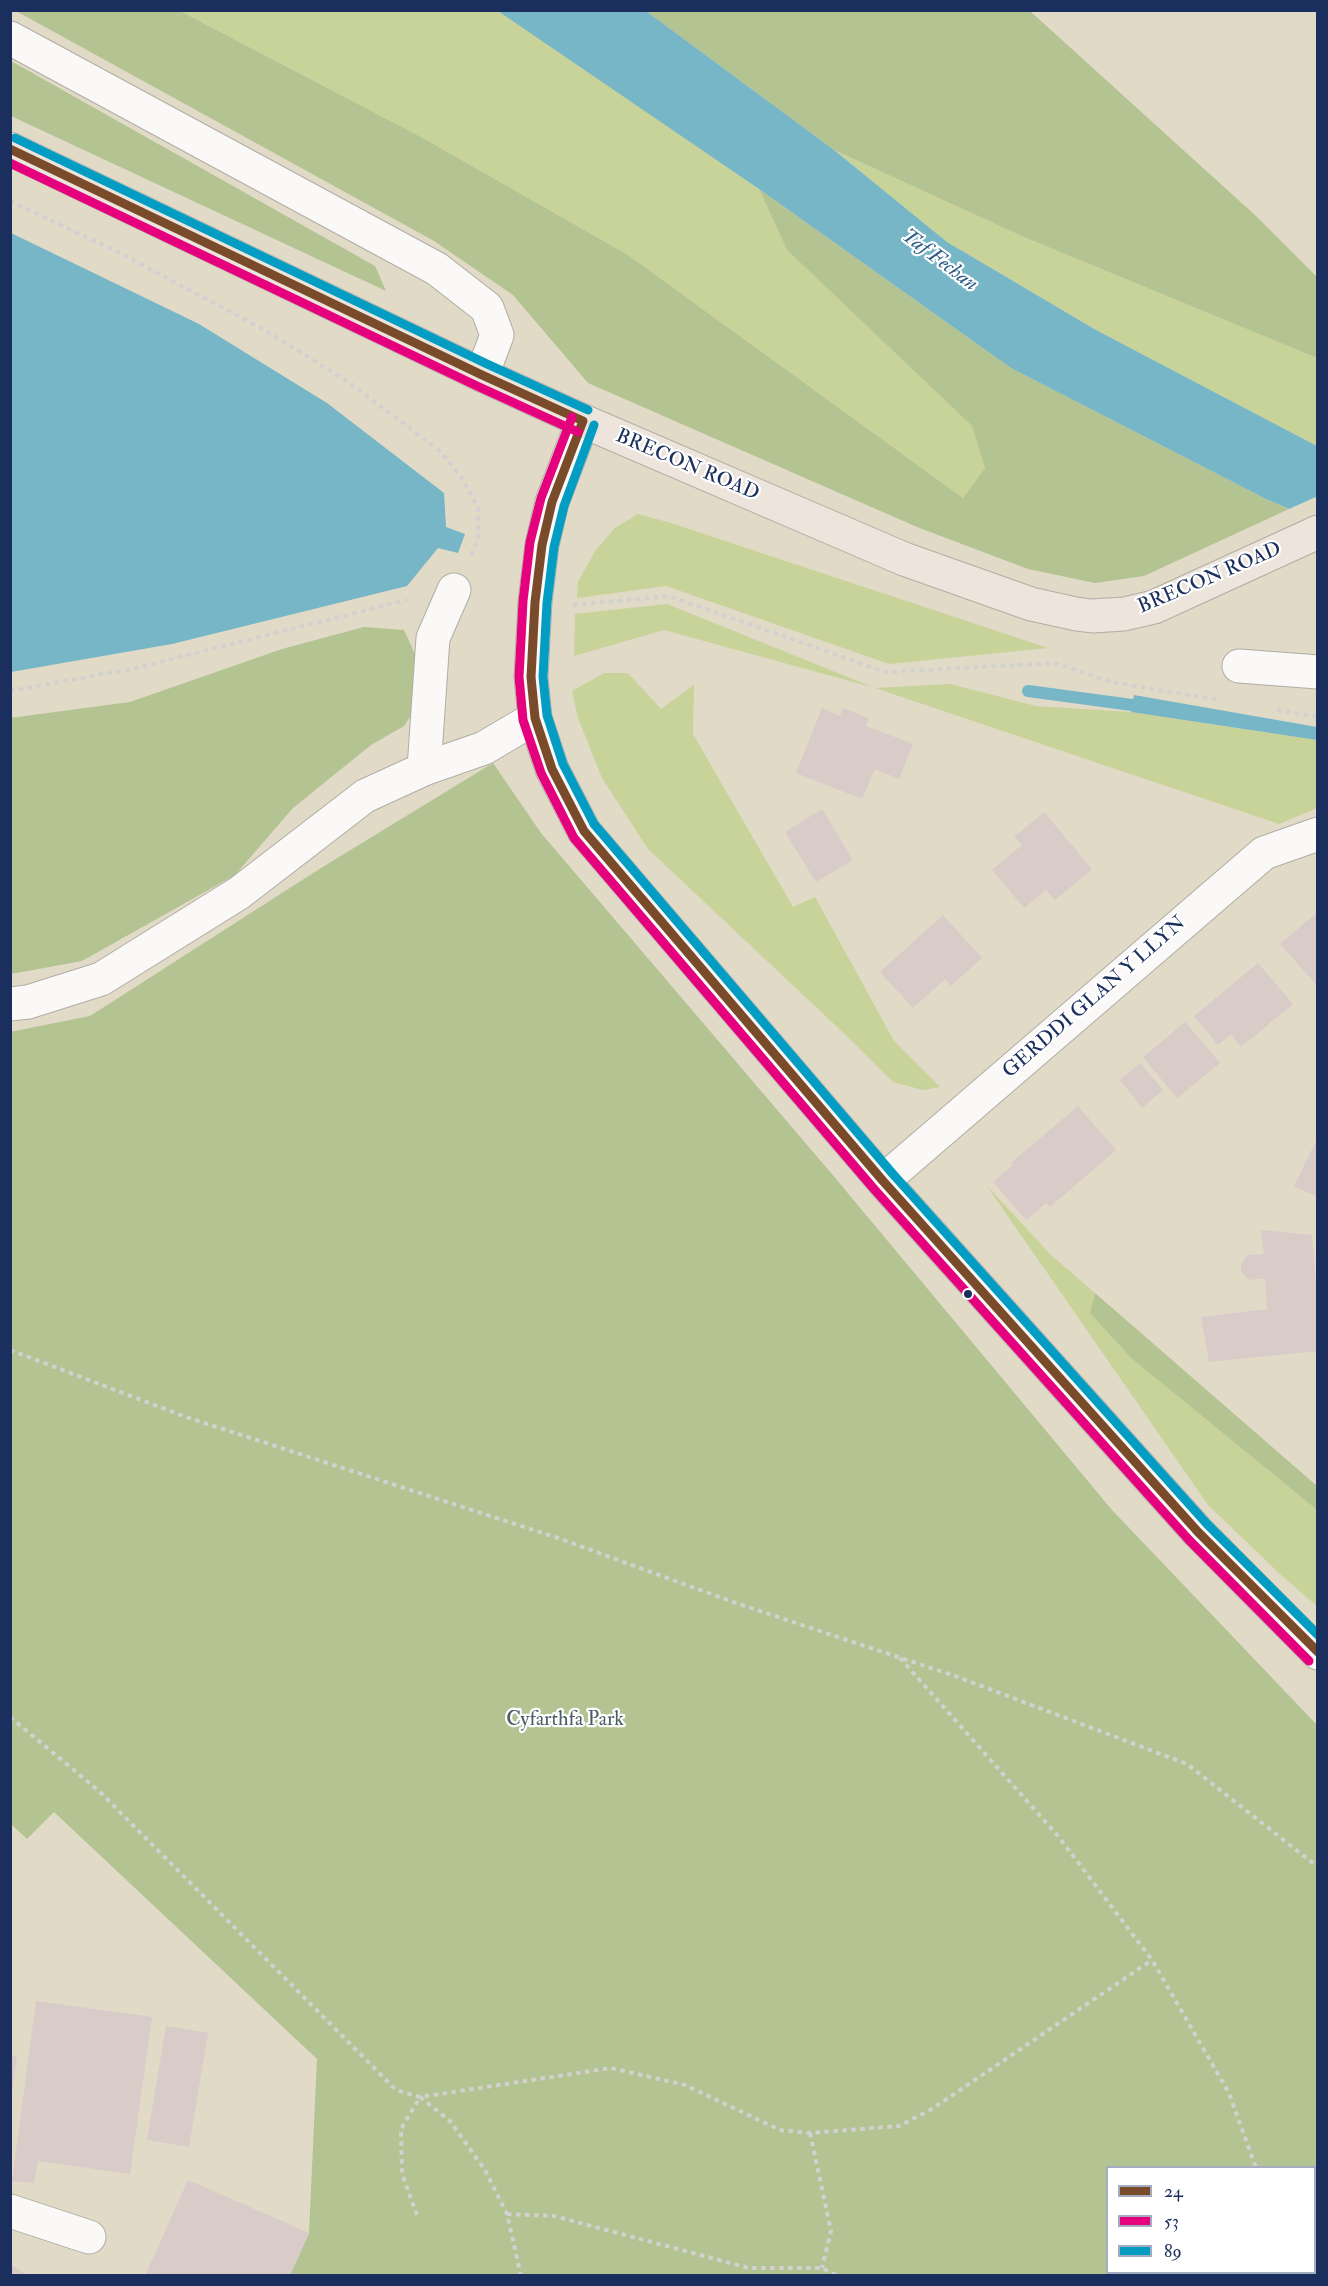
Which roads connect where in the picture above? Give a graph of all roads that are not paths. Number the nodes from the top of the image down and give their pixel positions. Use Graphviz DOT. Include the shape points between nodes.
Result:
graph roads {
  1 [pos="10,38"];
  2 [pos="10,149"];
  3 [pos="482,375"];
  4 [pos="583,421"];
  5 [pos="1304,539"];
  6 [pos="454,590"];
  7 [pos="1239,666"];
  8 [pos="1317,672"];
  9 [pos="535,718"];
  10 [pos="424,769"];
  11 [pos="1317,834"];
  12 [pos="10,1004"];
  13 [pos="882,1181"];
  14 [pos="1317,1653"];
  15 [pos="10,2211"];
  16 [pos="89,2237"];
  1 -- 3 [label="street" via="437,269 487,308 497,335"];
  2 -- 3 [label="main road, BRECON ROAD"];
  3 -- 4 [label="main road, BRECON ROAD"];
  4 -- 5 [label="main road, BRECON ROAD" via="904,559 1031,604 1076,614 1124,614 1154,607"];
  4 -- 9 [label="street" via="552,502 542,545 531,662"];
  6 -- 10 [label="street" via="433,638"];
  7 -- 8 [label="street"];
  9 -- 10 [label="street" via="484,748"];
  9 -- 13 [label="street" via="552,769 584,831"];
  10 -- 12 [label="street" via="365,796 239,893 101,979"];
  11 -- 13 [label="street, GERDDI GLAN Y LLYN" via="1264,852"];
  13 -- 14 [label="street" via="1198,1532"];
  15 -- 16 [label="street"];
}
